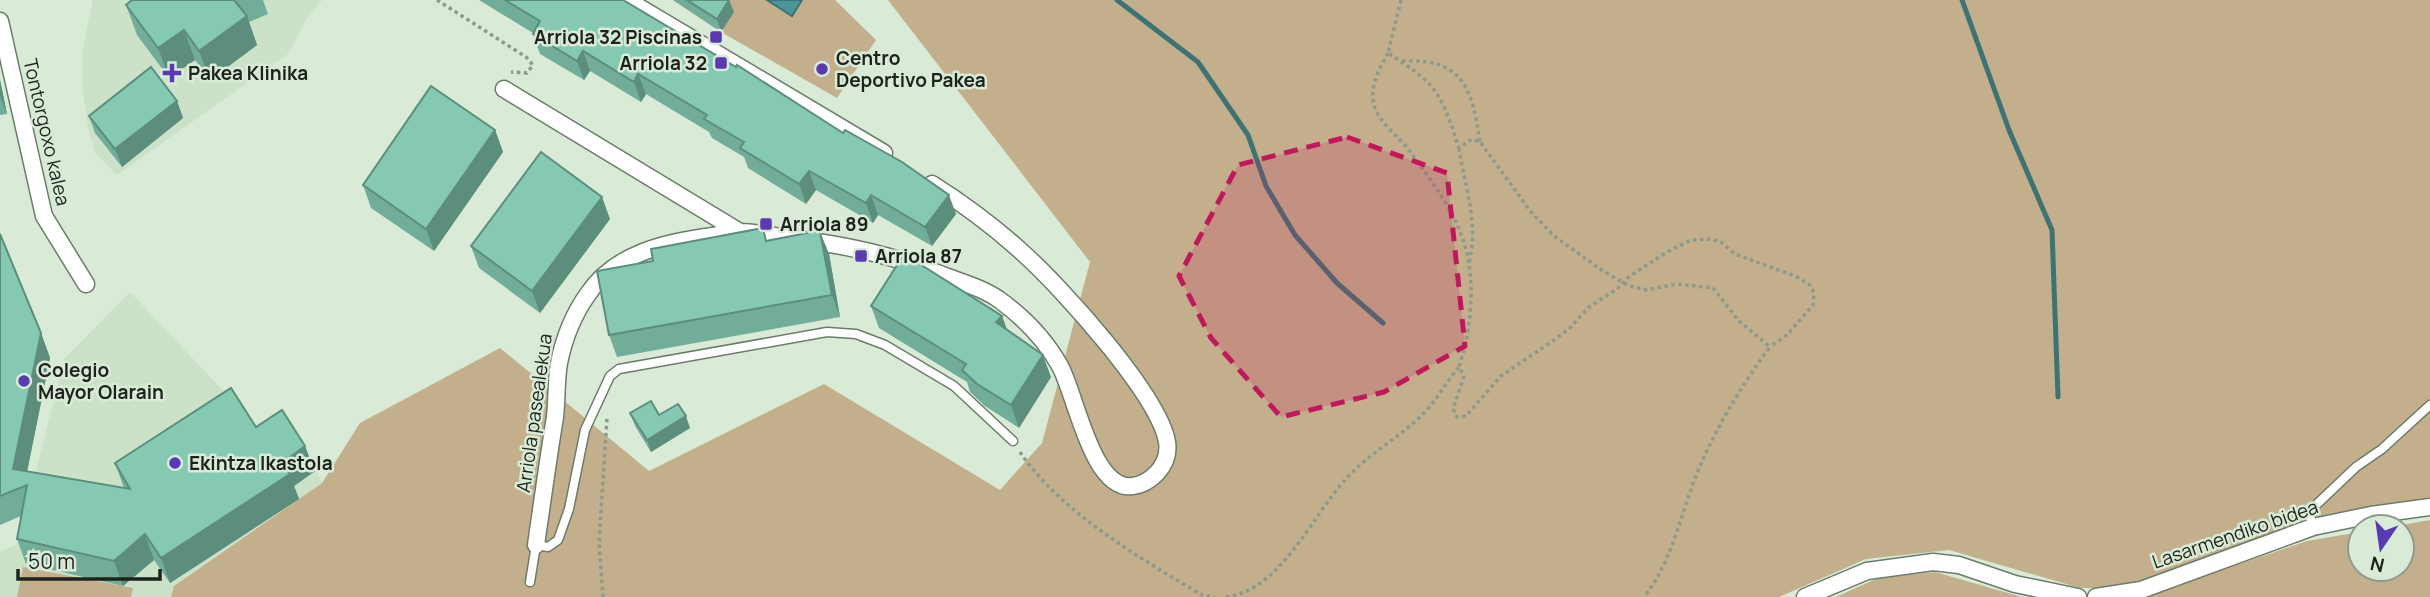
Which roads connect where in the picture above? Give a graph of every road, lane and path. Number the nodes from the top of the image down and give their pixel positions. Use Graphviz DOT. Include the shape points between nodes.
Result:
graph roads {
  1 [pos="437,0"];
  2 [pos="627,0"];
  3 [pos="1401,0"];
  4 [pos="0,22"];
  5 [pos="1388,53"];
  6 [pos="1400,61"];
  7 [pos="518,74"];
  8 [pos="504,89"];
  9 [pos="1480,142"];
  10 [pos="1459,149"];
  11 [pos="902,164"];
  12 [pos="923,178"];
  13 [pos="740,232"];
  14 [pos="1468,265"];
  15 [pos="1623,282"];
  16 [pos="86,284"];
  17 [pos="1770,347"];
  18 [pos="1459,367"];
  19 [pos="2430,405"];
  20 [pos="607,417"];
  21 [pos="1013,441"];
  22 [pos="2430,507"];
  23 [pos="2313,527"];
  24 [pos="536,545"];
  25 [pos="530,582"];
  26 [pos="603,597"];
  27 [pos="1215,597"];
  28 [pos="1226,597"];
  29 [pos="1644,597"];
  30 [pos="1805,597"];
  31 [pos="2078,597"];
  32 [pos="2096,597"];
  1 -- 7 [label="path" via="526,57 533,65 527,73"];
  2 -- 11 [label="street"];
  3 -- 5 [label="path"];
  4 -- 16 [label="street, Tontorgoxo kalea" via="44,216"];
  5 -- 6 [label="path"];
  5 -- 14 [label="path" via="1375,81 1374,106 1440,192 1465,246"];
  6 -- 9 [label="path" via="1424,60 1457,74 1469,93"];
  6 -- 10 [label="path" via="1434,90"];
  8 -- 13 [label="street, Arriola pasealekua"];
  9 -- 10 [label="path" via="1472,139"];
  9 -- 15 [label="path" via="1553,236"];
  10 -- 14 [label="path" via="1474,222"];
  12 -- 13 [label="street, Arriola pasealekua" via="967,206 1023,252 1105,341 1149,402 1166,439 1165,463 1152,478 1132,487 1104,473 1060,365 1034,332 998,299 928,268 866,249"];
  13 -- 24 [label="street, Arriola pasealekua" via="677,240 645,250 614,267 589,292 568,328 559,365"];
  14 -- 18 [label="path" via="1471,298"];
  15 -- 17 [label="path" via="1647,290 1676,285 1713,288 1739,321"];
  15 -- 17 [label="path" via="1691,240 1721,242 1735,254 1795,276 1814,292 1813,305 1805,316"];
  15 -- 18 [label="path" via="1555,340 1501,376 1466,416 1457,417 1453,409 1464,376"];
  17 -- 29 [label="path" via="1718,428 1697,474 1675,543"];
  18 -- 28 [label="path" via="1424,414 1345,480 1276,568 1258,585"];
  19 -- 23 [label="lane" via="2316,505"];
  20 -- 26 [label="path" via="598,543"];
  21 -- 24 [label="lane" via="954,386 885,345 856,334 827,332 619,369 610,376 585,430 558,540 548,547"];
  21 -- 27 [label="path" via="1053,490 1108,536 1202,595"];
  22 -- 23 [label="street, Lasarmendiko bidea"];
  23 -- 32 [label="street, Lasarmendiko bidea" via="2141,590"];
  24 -- 25 [label="lane"];
  30 -- 31 [label="street" via="1867,570 1933,562"];
}
